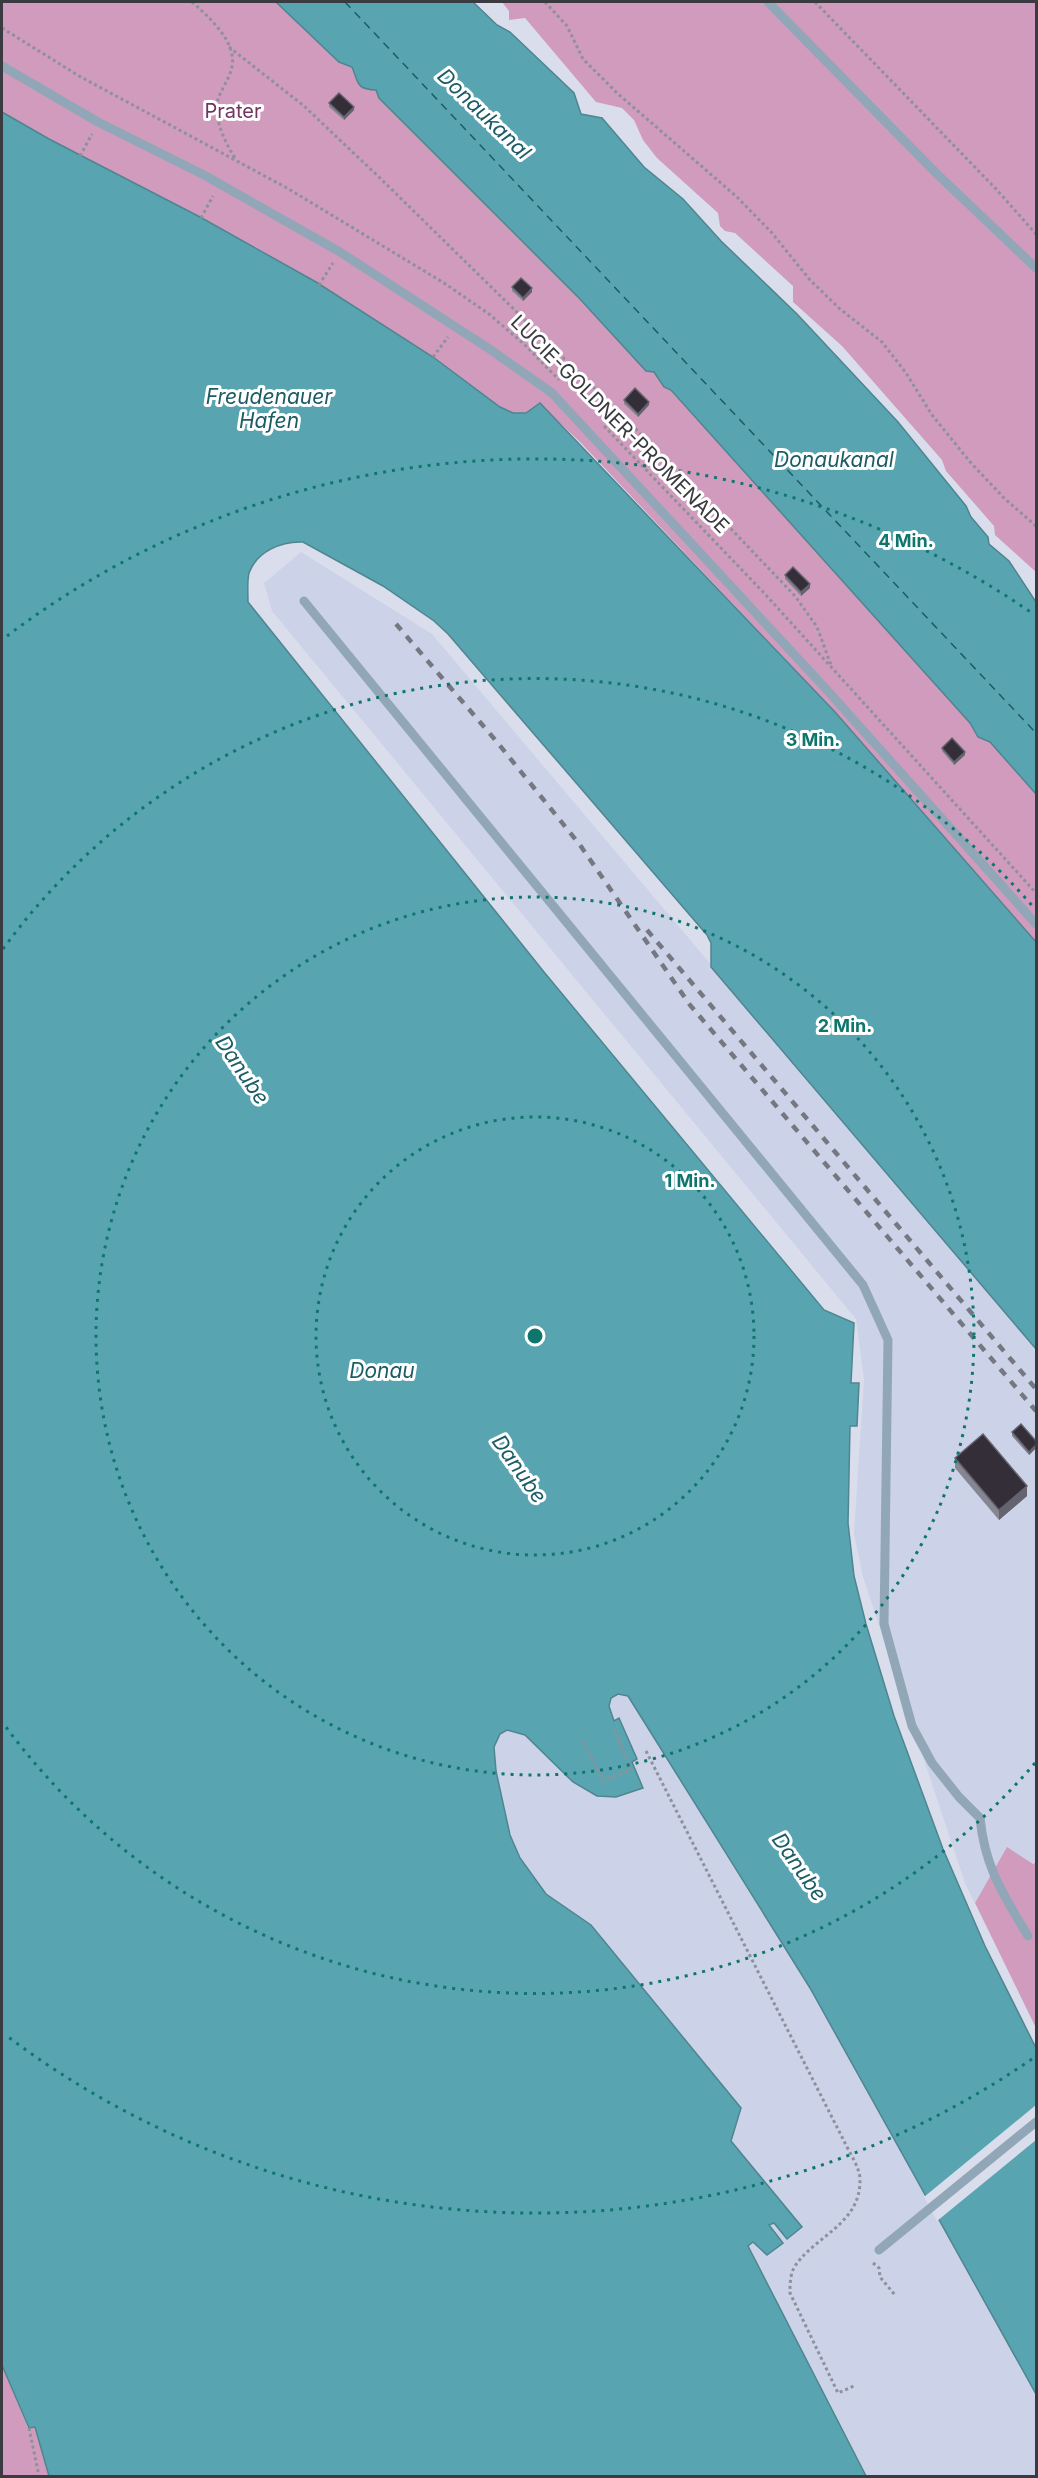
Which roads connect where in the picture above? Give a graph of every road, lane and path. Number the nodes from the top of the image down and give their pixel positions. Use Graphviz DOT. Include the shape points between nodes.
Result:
graph roads {
  1 [pos="192,2"];
  2 [pos="545,2"];
  3 [pos="768,2"];
  4 [pos="815,2"];
  5 [pos="2,28"];
  6 [pos="229,47"];
  7 [pos="2,66"];
  8 [pos="87,141"];
  9 [pos="80,156"];
  10 [pos="236,159"];
  11 [pos="209,204"];
  12 [pos="201,218"];
  13 [pos="1036,234"];
  14 [pos="336,259"];
  15 [pos="1036,268"];
  16 [pos="319,285"];
  17 [pos="442,345"];
  18 [pos="433,357"];
  19 [pos="567,388"];
  20 [pos="600,422"];
  21 [pos="1036,526"];
  22 [pos="304,601"];
  23 [pos="832,666"];
  24 [pos="1036,893"];
  25 [pos="1036,924"];
  26 [pos="614,1728"];
  27 [pos="583,1742"];
  28 [pos="646,1751"];
  29 [pos="1028,1936"];
  30 [pos="1036,2122"];
  31 [pos="879,2250"];
  32 [pos="868,2259"];
  33 [pos="895,2295"];
  34 [pos="856,2385"];
  35 [pos="28,2428"];
  36 [pos="39,2476"];
  1 -- 6 [label="path" via="210,18"];
  2 -- 21 [label="path" via="567,26 583,59 737,197 810,280 882,342 971,463"];
  3 -- 15 [label="lane" via="936,173"];
  4 -- 13 [label="path"];
  5 -- 10 [label="path, LUCIE-GOLDNER-PROMENADE" via="79,76"];
  6 -- 10 [label="path" via="232,66 217,105 222,137"];
  6 -- 23 [label="path" via="321,122 631,424 795,596 818,627"];
  7 -- 25 [label="lane" via="340,252 552,393 827,690"];
  8 -- 9 [label="path"];
  10 -- 19 [label="path, LUCIE-GOLDNER-PROMENADE" via="453,289 525,345"];
  11 -- 12 [label="path"];
  14 -- 16 [label="path"];
  17 -- 18 [label="path"];
  20 -- 23 [label="path, LUCIE-GOLDNER-PROMENADE"];
  22 -- 29 [label="lane" via="863,1285 888,1340 884,1624 912,1726 932,1763 980,1818 993,1876"];
  23 -- 24 [label="path, LUCIE-GOLDNER-PROMENADE"];
  26 -- 27 [label="path" via="631,1770 603,1780"];
  28 -- 34 [label="path" via="860,2178 857,2201 846,2218 795,2266 790,2280 790,2293 838,2393"];
  30 -- 31 [label="lane"];
  32 -- 33 [label="path" via="879,2268 880,2277"];
  35 -- 36 [label="path"];
}
